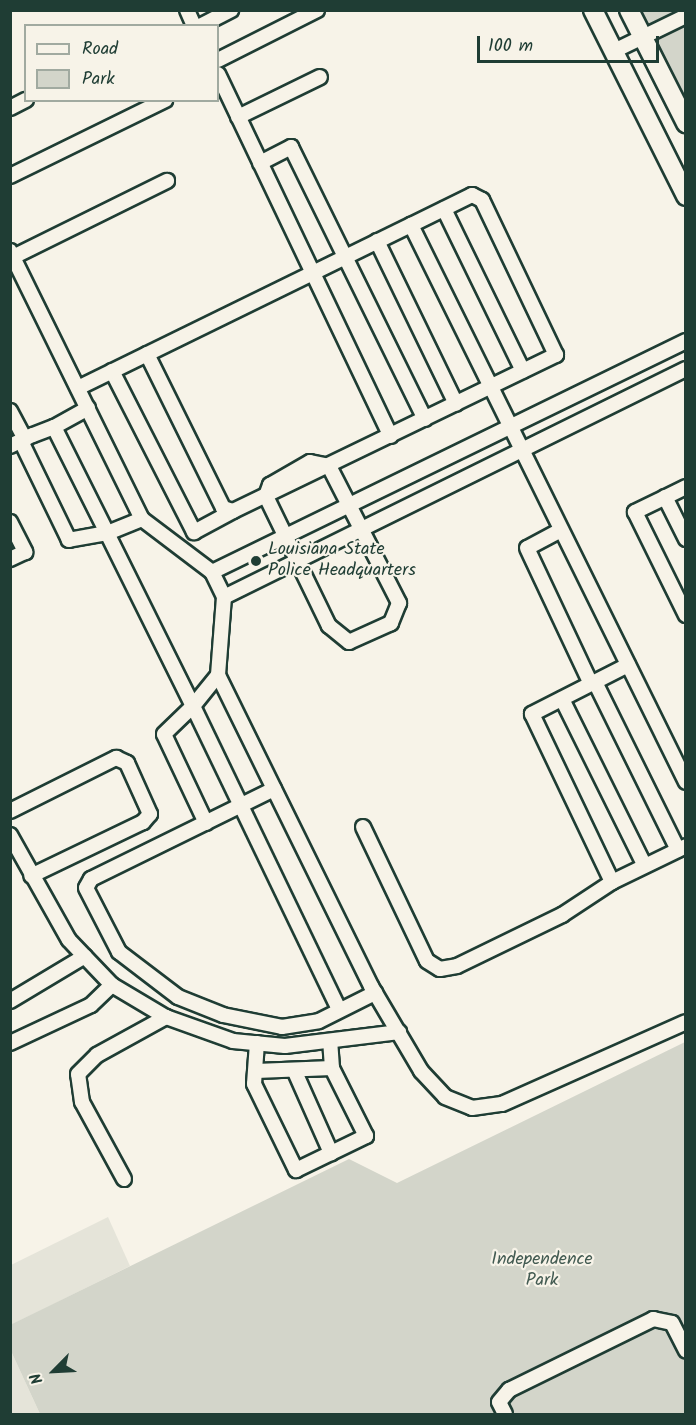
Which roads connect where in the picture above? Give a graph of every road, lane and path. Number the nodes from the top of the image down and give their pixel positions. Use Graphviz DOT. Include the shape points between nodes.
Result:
graph roads {
  1 [pos="187,10"];
  2 [pos="231,10"];
  3 [pos="317,10"];
  4 [pos="594,10"];
  5 [pos="629,10"];
  6 [pos="686,16"];
  7 [pos="193,24"];
  8 [pos="204,24"];
  9 [pos="643,38"];
  10 [pos="614,51"];
  11 [pos="219,59"];
  12 [pos="219,76"];
  13 [pos="320,77"];
  14 [pos="24,101"];
  15 [pos="161,102"];
  16 [pos="10,108"];
  17 [pos="238,117"];
  18 [pos="686,123"];
  19 [pos="260,163"];
  20 [pos="10,176"];
  21 [pos="167,181"];
  22 [pos="686,196"];
  23 [pos="444,209"];
  24 [pos="411,225"];
  25 [pos="377,241"];
  26 [pos="343,257"];
  27 [pos="13,260"];
  28 [pos="312,272"];
  29 [pos="686,341"];
  30 [pos="147,354"];
  31 [pos="686,369"];
  32 [pos="112,371"];
  33 [pos="523,371"];
  34 [pos="490,387"];
  35 [pos="78,388"];
  36 [pos="456,404"];
  37 [pos="88,408"];
  38 [pos="10,411"];
  39 [pos="425,419"];
  40 [pos="54,427"];
  41 [pos="509,427"];
  42 [pos="391,436"];
  43 [pos="19,442"];
  44 [pos="522,450"];
  45 [pos="329,465"];
  46 [pos="686,487"];
  47 [pos="266,496"];
  48 [pos="665,497"];
  49 [pos="351,504"];
  50 [pos="233,512"];
  51 [pos="142,519"];
  52 [pos="10,522"];
  53 [pos="364,528"];
  54 [pos="561,530"];
  55 [pos="107,533"];
  56 [pos="285,537"];
  57 [pos="686,539"];
  58 [pos="10,560"];
  59 [pos="298,561"];
  60 [pos="213,572"];
  61 [pos="224,597"];
  62 [pos="686,615"];
  63 [pos="628,665"];
  64 [pos="218,675"];
  65 [pos="593,683"];
  66 [pos="562,699"];
  67 [pos="193,706"];
  68 [pos="686,782"];
  69 [pos="274,789"];
  70 [pos="241,805"];
  71 [pos="10,811"];
  72 [pos="206,823"];
  73 [pos="363,827"];
  74 [pos="10,834"];
  75 [pos="682,848"];
  76 [pos="645,866"];
  77 [pos="31,876"];
  78 [pos="612,882"];
  79 [pos="85,956"];
  80 [pos="112,985"];
  81 [pos="375,993"];
  82 [pos="10,1001"];
  83 [pos="339,1011"];
  84 [pos="166,1017"];
  85 [pos="686,1022"];
  86 [pos="399,1032"];
  87 [pos="330,1042"];
  88 [pos="10,1043"];
  89 [pos="257,1043"];
  90 [pos="332,1068"];
  91 [pos="256,1071"];
  92 [pos="295,1072"];
  93 [pos="331,1153"];
  94 [pos="124,1179"];
  95 [pos="686,1351"];
  96 [pos="505,1414"];
  1 -- 7 [label="street"];
  2 -- 8 [label="street"];
  3 -- 11 [label="street"];
  4 -- 10 [label="main road"];
  5 -- 9 [label="main road"];
  6 -- 9 [label="street"];
  9 -- 10 [label="street"];
  9 -- 18 [label="main road"];
  10 -- 22 [label="main road"];
  12 -- 17 [label="street"];
  13 -- 17 [label="street"];
  14 -- 16 [label="street"];
  15 -- 20 [label="street"];
  17 -- 19 [label="street"];
  19 -- 26 [label="street" via="291,147"];
  19 -- 28 [label="street"];
  21 -- 27 [label="street"];
  23 -- 24 [label="street"];
  23 -- 33 [label="street"];
  23 -- 33 [label="street" via="472,195 482,200 556,355"];
  24 -- 25 [label="street"];
  24 -- 34 [label="street"];
  25 -- 26 [label="street"];
  25 -- 36 [label="street"];
  26 -- 28 [label="street"];
  26 -- 39 [label="street"];
  27 -- 35 [label="street"];
  28 -- 30 [label="street"];
  28 -- 42 [label="street"];
  29 -- 41 [label="street"];
  30 -- 32 [label="street"];
  30 -- 50 [label="street" via="223,508"];
  31 -- 44 [label="street"];
  32 -- 35 [label="street"];
  32 -- 50 [label="street" via="194,531"];
  33 -- 34 [label="street"];
  34 -- 36 [label="street"];
  34 -- 41 [label="street"];
  35 -- 37 [label="street"];
  36 -- 39 [label="street"];
  37 -- 40 [label="street"];
  37 -- 51 [label="street"];
  38 -- 43 [label="street"];
  39 -- 42 [label="street"];
  40 -- 43 [label="street"];
  40 -- 55 [label="street"];
  41 -- 44 [label="street"];
  41 -- 49 [label="street"];
  42 -- 45 [label="street"];
  43 -- 55 [label="street" via="69,540"];
  44 -- 53 [label="street"];
  44 -- 54 [label="street"];
  45 -- 47 [label="street"];
  45 -- 49 [label="street"];
  46 -- 48 [label="street"];
  47 -- 50 [label="street"];
  47 -- 56 [label="street"];
  48 -- 57 [label="street"];
  48 -- 62 [label="street" via="635,512"];
  49 -- 53 [label="street"];
  49 -- 56 [label="street"];
  51 -- 55 [label="street"];
  51 -- 60 [label="street"];
  52 -- 58 [label="street" via="25,552"];
  53 -- 59 [label="street"];
  53 -- 59 [label="street" via="399,603 390,623 349,642 339,639"];
  54 -- 63 [label="street"];
  54 -- 65 [label="street" via="527,548"];
  55 -- 67 [label="street"];
  56 -- 59 [label="street"];
  56 -- 60 [label="street"];
  59 -- 61 [label="street"];
  60 -- 61 [label="street"];
  61 -- 64 [label="street"];
  63 -- 65 [label="street"];
  63 -- 68 [label="street"];
  64 -- 67 [label="street"];
  64 -- 69 [label="street"];
  65 -- 66 [label="street"];
  65 -- 75 [label="street"];
  66 -- 76 [label="street"];
  66 -- 78 [label="street" via="532,714"];
  67 -- 70 [label="street"];
  67 -- 72 [label="street" via="164,734"];
  69 -- 70 [label="street"];
  69 -- 81 [label="street"];
  70 -- 72 [label="street"];
  70 -- 83 [label="street"];
  71 -- 77 [label="street" via="116,758 127,763 150,813 143,822"];
  72 -- 83 [label="street" via="91,879 86,888 118,952 178,997 223,1015 282,1027"];
  73 -- 78 [label="street" via="427,961 440,969 458,966 562,915"];
  74 -- 77 [label="street"];
  75 -- 76 [label="street"];
  76 -- 78 [label="street"];
  77 -- 79 [label="street"];
  79 -- 80 [label="street"];
  79 -- 82 [label="street"];
  80 -- 84 [label="street"];
  80 -- 88 [label="street" via="91,1005"];
  81 -- 83 [label="street"];
  81 -- 86 [label="street"];
  84 -- 89 [label="street" via="233,1041"];
  84 -- 94 [label="street" via="97,1055 78,1074 82,1102"];
  85 -- 86 [label="street" via="502,1104 472,1108 445,1097"];
  86 -- 87 [label="street"];
  87 -- 89 [label="street"];
  87 -- 90 [label="street"];
  89 -- 91 [label="street"];
  90 -- 92 [label="street"];
  90 -- 93 [label="street" via="366,1136"];
  91 -- 92 [label="street"];
  91 -- 93 [label="street" via="254,1084 296,1170"];
  92 -- 93 [label="street"];
  95 -- 96 [label="street" via="672,1323 653,1319 509,1390 499,1402"];
}
